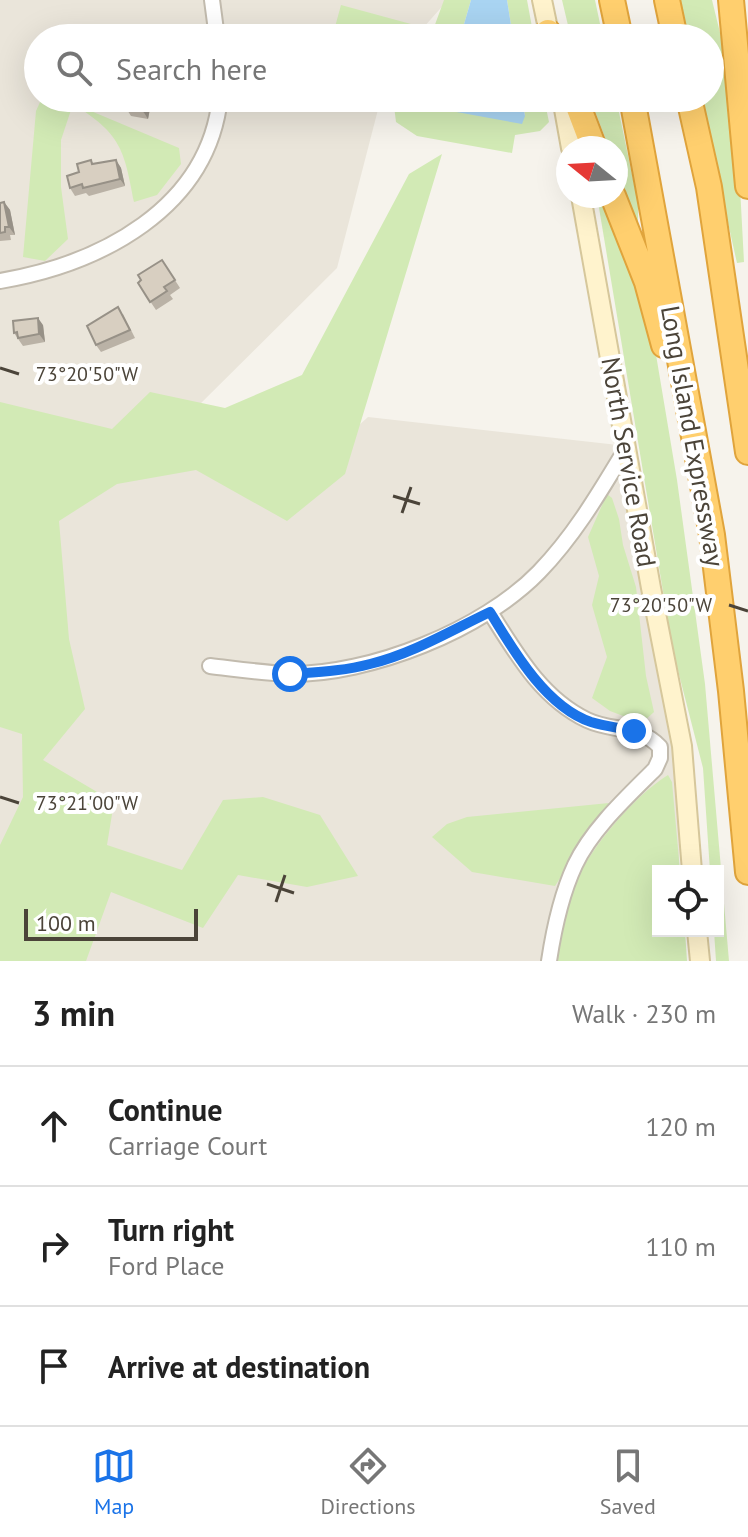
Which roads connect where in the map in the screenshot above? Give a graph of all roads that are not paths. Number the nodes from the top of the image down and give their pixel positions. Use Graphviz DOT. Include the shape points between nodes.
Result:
graph roads {
  1 [pos="212,0"];
  2 [pos="542,0"];
  3 [pos="612,0"];
  4 [pos="667,0"];
  5 [pos="732,0"];
  6 [pos="215,24"];
  7 [pos="547,24"];
  8 [pos="617,24"];
  9 [pos="672,24"];
  10 [pos="748,73"];
  11 [pos="218,112"];
  12 [pos="565,112"];
  13 [pos="580,112"];
  14 [pos="635,112"];
  15 [pos="692,112"];
  16 [pos="569,136"];
  17 [pos="589,136"];
  18 [pos="748,186"];
  19 [pos="583,208"];
  20 [pos="618,208"];
  21 [pos="0,281"];
  22 [pos="627,446"];
  23 [pos="748,452"];
  24 [pos="712,535"];
  25 [pos="490,612"];
  26 [pos="210,666"];
  27 [pos="692,865"];
  28 [pos="748,872"];
  29 [pos="698,937"];
  30 [pos="549,961"];
  31 [pos="700,961"];
  1 -- 6 [label="street"];
  2 -- 7 [label="main road"];
  3 -- 8 [label="highway"];
  4 -- 9 [label="highway"];
  5 -- 10 [label="main road"];
  5 -- 18 [label="highway"];
  11 -- 21 [label="street" via="208,150 192,177 137,230 89,255"];
  12 -- 16 [label="main road"];
  13 -- 17 [label="highway"];
  14 -- 24 [label="highway, Long Island Expressway"];
  15 -- 23 [label="highway, Long Island Expressway" via="709,187"];
  19 -- 22 [label="main road, North Service Road"];
  20 -- 24 [label="highway" via="647,282"];
  22 -- 25 [label="street" via="566,541"];
  22 -- 27 [label="main road, North Service Road" via="682,746"];
  24 -- 28 [label="highway, Long Island Expressway"];
  25 -- 26 [label="street" via="372,664 290,674"];
  25 -- 30 [label="street" via="531,676 558,701 588,721 651,737 660,747 655,769 576,862"];
  29 -- 31 [label="main road"];
}
